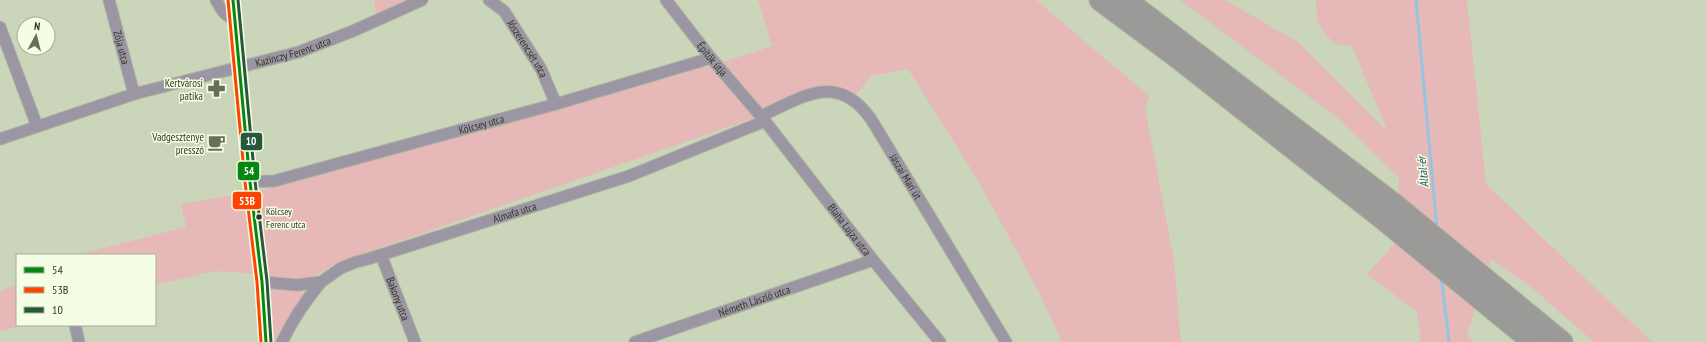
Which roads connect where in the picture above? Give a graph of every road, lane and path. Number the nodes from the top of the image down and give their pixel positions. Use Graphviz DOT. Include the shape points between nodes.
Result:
graph roads {
  1 [pos="109,0"];
  2 [pos="216,0"];
  3 [pos="233,0"];
  4 [pos="422,0"];
  5 [pos="489,0"];
  6 [pos="666,0"];
  7 [pos="1100,0"];
  8 [pos="1126,0"];
  9 [pos="235,19"];
  10 [pos="0,27"];
  11 [pos="711,58"];
  12 [pos="240,66"];
  13 [pos="134,94"];
  14 [pos="556,104"];
  15 [pos="763,118"];
  16 [pos="37,126"];
  17 [pos="0,139"];
  18 [pos="250,182"];
  19 [pos="1389,212"];
  20 [pos="381,255"];
  21 [pos="873,260"];
  22 [pos="262,282"];
  23 [pos="321,282"];
  24 [pos="74,326"];
  25 [pos="79,342"];
  26 [pos="266,342"];
  27 [pos="282,342"];
  28 [pos="415,342"];
  29 [pos="635,342"];
  30 [pos="940,342"];
  31 [pos="1006,342"];
  32 [pos="1533,342"];
  33 [pos="1562,342"];
  1 -- 13 [label="street, Zója utca"];
  2 -- 9 [label="street" via="228,17"];
  3 -- 9 [label="street"];
  4 -- 12 [label="street, Kazinczy Ferenc utca" via="299,52"];
  5 -- 14 [label="street, Jószerencsét utca" via="504,11 541,69"];
  6 -- 11 [label="street, Építők útja"];
  7 -- 19 [label="highway"];
  8 -- 19 [label="highway"];
  9 -- 12 [label="street"];
  10 -- 16 [label="street"];
  11 -- 14 [label="street, Kölcsey utca"];
  11 -- 15 [label="street, Építők útja"];
  12 -- 13 [label="street, Kazinczy Ferenc utca"];
  12 -- 18 [label="street"];
  13 -- 16 [label="street, Kazinczy Ferenc utca"];
  14 -- 18 [label="street, Kölcsey utca" via="274,181"];
  15 -- 20 [label="street, Almafa utca" via="629,176"];
  15 -- 21 [label="street, Blaha Lujza utca"];
  15 -- 31 [label="street, Jászai Mari út" via="812,93 822,91 843,94 863,108"];
  16 -- 17 [label="street, Kazinczy Ferenc utca"];
  18 -- 22 [label="street"];
  19 -- 32 [label="highway" via="1501,316"];
  19 -- 33 [label="highway" via="1501,292"];
  20 -- 23 [label="street, Almafa utca" via="341,268"];
  20 -- 28 [label="street, Bakony utca"];
  21 -- 29 [label="street, Németh László utca"];
  21 -- 30 [label="street, Blaha Lujza utca"];
  22 -- 23 [label="street, Almafa utca" via="297,285"];
  22 -- 26 [label="street"];
  23 -- 27 [label="street" via="310,295"];
  24 -- 25 [label="street"];
}
